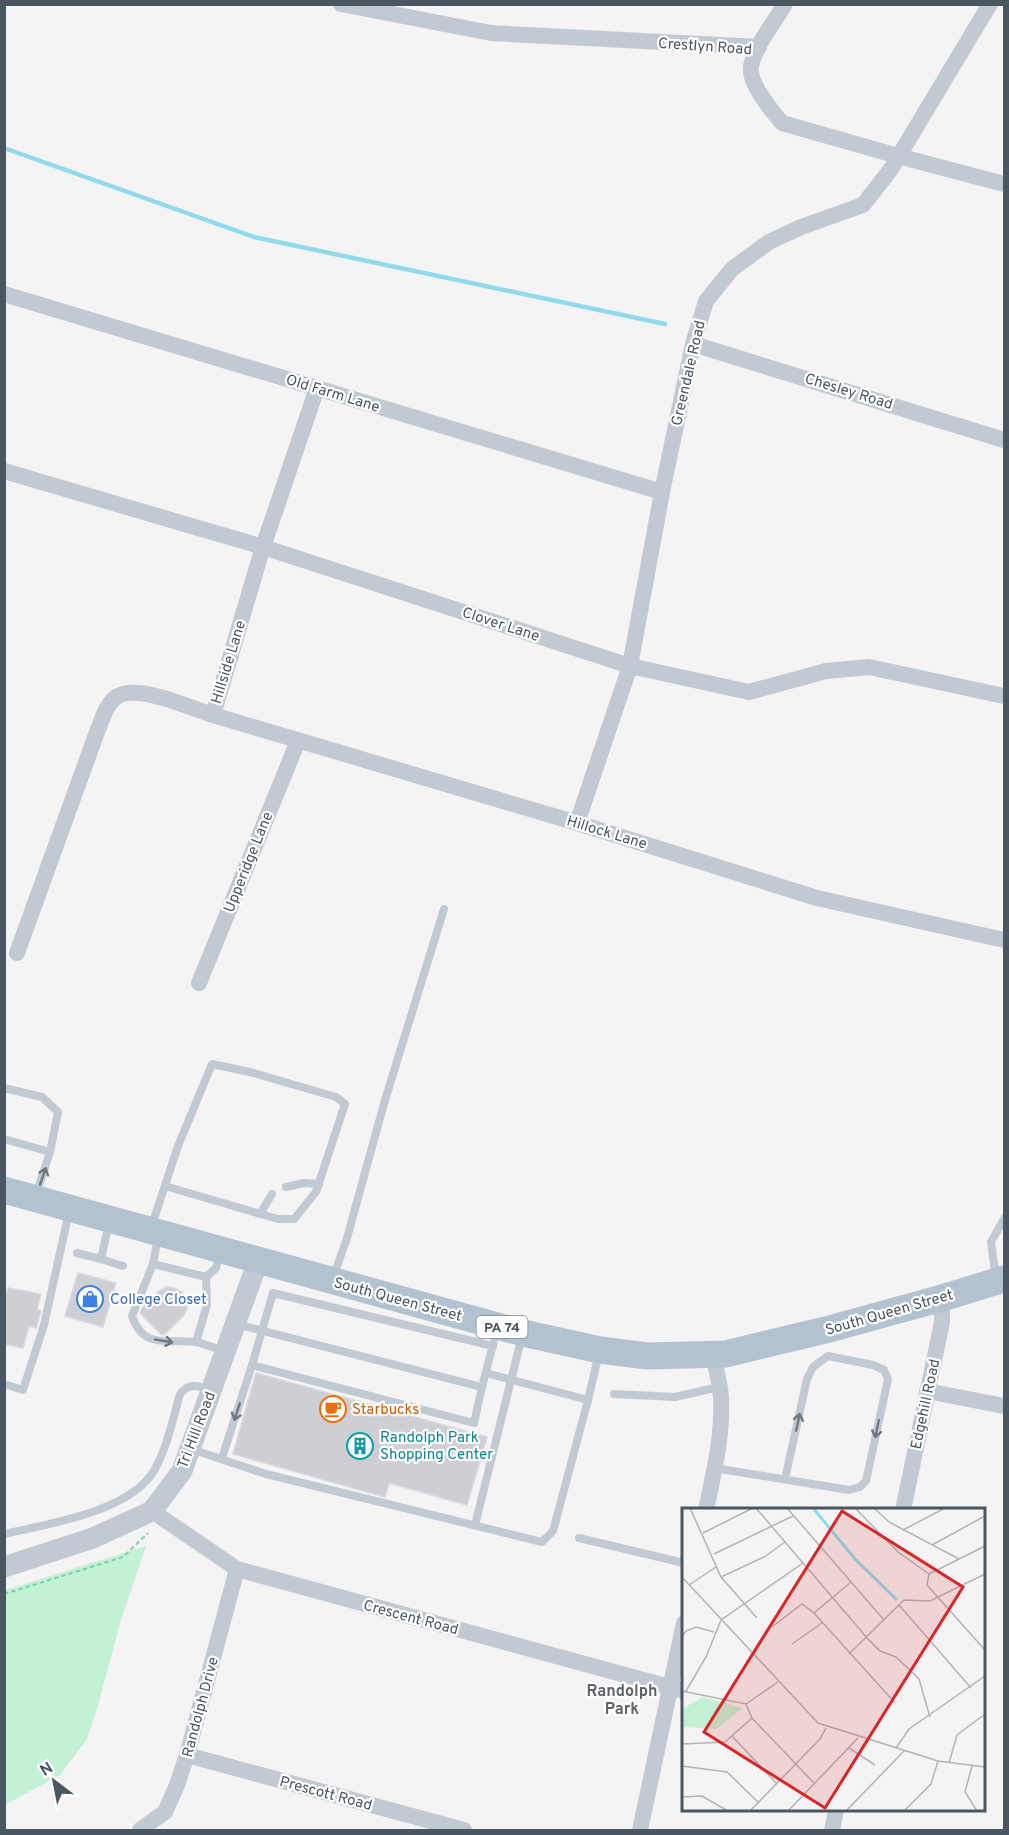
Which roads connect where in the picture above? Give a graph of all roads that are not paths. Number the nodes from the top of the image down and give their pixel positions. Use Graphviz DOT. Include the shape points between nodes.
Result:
graph roads {
  1 [pos="341,4"];
  2 [pos="786,4"];
  3 [pos="990,4"];
  4 [pos="759,47"];
  5 [pos="898,156"];
  6 [pos="1005,184"];
  7 [pos="4,294"];
  8 [pos="693,344"];
  9 [pos="317,388"];
  10 [pos="1005,440"];
  11 [pos="4,471"];
  12 [pos="662,492"];
  13 [pos="263,547"];
  14 [pos="630,666"];
  15 [pos="1005,696"];
  16 [pos="213,715"];
  17 [pos="298,741"];
  18 [pos="577,823"];
  19 [pos="444,909"];
  20 [pos="1005,940"];
  21 [pos="17,953"];
  22 [pos="199,983"];
  23 [pos="4,1088"];
  24 [pos="4,1139"];
  25 [pos="51,1152"];
  26 [pos="319,1184"];
  27 [pos="165,1186"];
  28 [pos="286,1187"];
  29 [pos="4,1190"];
  30 [pos="272,1194"];
  31 [pos="35,1199"];
  32 [pos="70,1209"];
  33 [pos="260,1214"];
  34 [pos="1005,1219"];
  35 [pos="110,1220"];
  36 [pos="154,1232"];
  37 [pos="221,1251"];
  38 [pos="77,1252"];
  39 [pos="100,1259"];
  40 [pos="258,1261"];
  41 [pos="153,1264"];
  42 [pos="123,1266"];
  43 [pos="206,1277"];
  44 [pos="1000,1280"];
  45 [pos="332,1281"];
  46 [pos="942,1298"];
  47 [pos="236,1323"];
  48 [pos="262,1330"];
  49 [pos="504,1335"];
  50 [pos="196,1342"];
  51 [pos="600,1350"];
  52 [pos="226,1352"];
  53 [pos="713,1355"];
  54 [pos="252,1365"];
  55 [pos="486,1373"];
  56 [pos="511,1380"];
  57 [pos="4,1384"];
  58 [pos="482,1387"];
  59 [pos="719,1387"];
  60 [pos="212,1391"];
  61 [pos="927,1391"];
  62 [pos="614,1394"];
  63 [pos="588,1400"];
  64 [pos="1005,1406"];
  65 [pos="191,1449"];
  66 [pos="222,1458"];
  67 [pos="714,1468"];
  68 [pos="785,1479"];
  69 [pos="706,1508"];
  70 [pos="903,1508"];
  71 [pos="157,1515"];
  72 [pos="475,1525"];
  73 [pos="4,1534"];
  74 [pos="579,1538"];
  75 [pos="682,1563"];
  76 [pos="4,1566"];
  77 [pos="237,1569"];
  78 [pos="682,1642"];
  79 [pos="677,1689"];
  80 [pos="187,1755"];
  81 [pos="836,1811"];
  82 [pos="140,1830"];
  83 [pos="465,1830"];
  84 [pos="640,1830"];
  85 [pos="832,1830"];
  1 -- 4 [label="street, Crestlyn Road" via="491,33"];
  2 -- 4 [label="street"];
  3 -- 5 [label="street, Greendale Road"];
  4 -- 5 [label="street, Crestlyn Road" via="750,68 755,85 782,123"];
  5 -- 6 [label="street, Crestlyn Road"];
  5 -- 8 [label="street, Greendale Road" via="863,205 769,242 732,268 706,301"];
  7 -- 9 [label="street, Old Farm Lane"];
  8 -- 10 [label="street, Chesley Road"];
  8 -- 12 [label="street, Greendale Road"];
  9 -- 12 [label="street, Old Farm Lane"];
  9 -- 13 [label="street, Hillside Lane"];
  11 -- 13 [label="street, Clover Lane"];
  12 -- 14 [label="street, Greendale Road"];
  13 -- 14 [label="street, Clover Lane"];
  13 -- 16 [label="street, Hillside Lane"];
  14 -- 15 [label="street, Clover Lane" via="748,692 826,671 869,667"];
  14 -- 18 [label="street, Greendale Road"];
  16 -- 17 [label="street, Hillock Lane"];
  16 -- 21 [label="street, Hillside Lane" via="138,691 119,695 110,703"];
  17 -- 18 [label="street, Hillock Lane"];
  17 -- 22 [label="street, Upperidge Lane"];
  18 -- 20 [label="street, Hillock Lane" via="818,898"];
  19 -- 45 [label="lane"];
  23 -- 25 [label="lane" via="42,1097 58,1112"];
  24 -- 25 [label="lane"];
  31 -- 25 [label="lane, one-way"];
  26 -- 27 [label="lane" via="345,1104 336,1097 212,1064"];
  26 -- 28 [label="lane"];
  26 -- 33 [label="lane" via="294,1219"];
  27 -- 33 [label="lane"];
  27 -- 36 [label="lane"];
  29 -- 31 [label="main road, South Queen Street / PA 74"];
  30 -- 33 [label="lane"];
  31 -- 32 [label="main road, South Queen Street / PA 74"];
  32 -- 35 [label="main road, South Queen Street / PA 74"];
  32 -- 57 [label="lane" via="44,1325 23,1390"];
  34 -- 44 [label="lane" via="991,1242"];
  35 -- 36 [label="main road, South Queen Street / PA 74"];
  35 -- 39 [label="lane"];
  36 -- 37 [label="main road, South Queen Street / PA 74"];
  36 -- 41 [label="lane"];
  37 -- 40 [label="main road, South Queen Street / PA 74"];
  37 -- 43 [label="lane" via="216,1268"];
  38 -- 39 [label="lane"];
  39 -- 42 [label="lane"];
  40 -- 45 [label="main road, South Queen Street / PA 74"];
  40 -- 47 [label="street, Tri Hill Road"];
  41 -- 43 [label="lane"];
  41 -- 50 [label="lane, one-way" via="132,1316 136,1326 147,1338 169,1343"];
  43 -- 50 [label="lane" via="207,1305"];
  44 -- 46 [label="main road, South Queen Street / PA 74"];
  45 -- 49 [label="main road, South Queen Street / PA 74"];
  46 -- 53 [label="main road, South Queen Street / PA 74" via="833,1329"];
  46 -- 61 [label="street, Edgehill Road" via="942,1322"];
  47 -- 48 [label="lane"];
  47 -- 52 [label="street, Tri Hill Road"];
  48 -- 49 [label="lane" via="273,1293"];
  48 -- 54 [label="lane"];
  48 -- 58 [label="lane"];
  49 -- 51 [label="main road, South Queen Street / PA 74"];
  49 -- 55 [label="lane"];
  49 -- 56 [label="lane"];
  50 -- 52 [label="lane"];
  51 -- 53 [label="main road, South Queen Street / PA 74" via="648,1356"];
  51 -- 63 [label="lane"];
  52 -- 60 [label="street, Tri Hill Road"];
  53 -- 59 [label="street"];
  54 -- 58 [label="lane" via="474,1423"];
  54 -- 66 [label="lane, one-way"];
  55 -- 56 [label="lane"];
  55 -- 58 [label="lane"];
  56 -- 63 [label="lane"];
  56 -- 72 [label="lane"];
  59 -- 62 [label="lane" via="675,1397"];
  59 -- 67 [label="street" via="722,1416"];
  60 -- 65 [label="street, Tri Hill Road"];
  60 -- 73 [label="lane" via="197,1385 180,1394 154,1471 131,1495 71,1519"];
  61 -- 64 [label="street"];
  61 -- 70 [label="street, Edgehill Road"];
  63 -- 72 [label="lane" via="553,1531 542,1542"];
  65 -- 66 [label="lane"];
  65 -- 71 [label="street, Tri Hill Road"];
  66 -- 72 [label="lane" via="266,1474"];
  67 -- 68 [label="lane"];
  67 -- 69 [label="street"];
  68 -- 68 [label="lane, one-way" via="813,1367 828,1356 884,1370 888,1379 866,1481 849,1490"];
  71 -- 76 [label="street, Tri Hill Road"];
  71 -- 77 [label="street, Crescent Road"];
  74 -- 75 [label="lane"];
  77 -- 79 [label="street, Crescent Road"];
  77 -- 80 [label="street, Randolph Drive"];
  78 -- 79 [label="street"];
  79 -- 84 [label="street"];
  80 -- 82 [label="street, Randolph Drive" via="165,1812"];
  80 -- 83 [label="street, Prescott Road"];
  81 -- 85 [label="street"];
}
